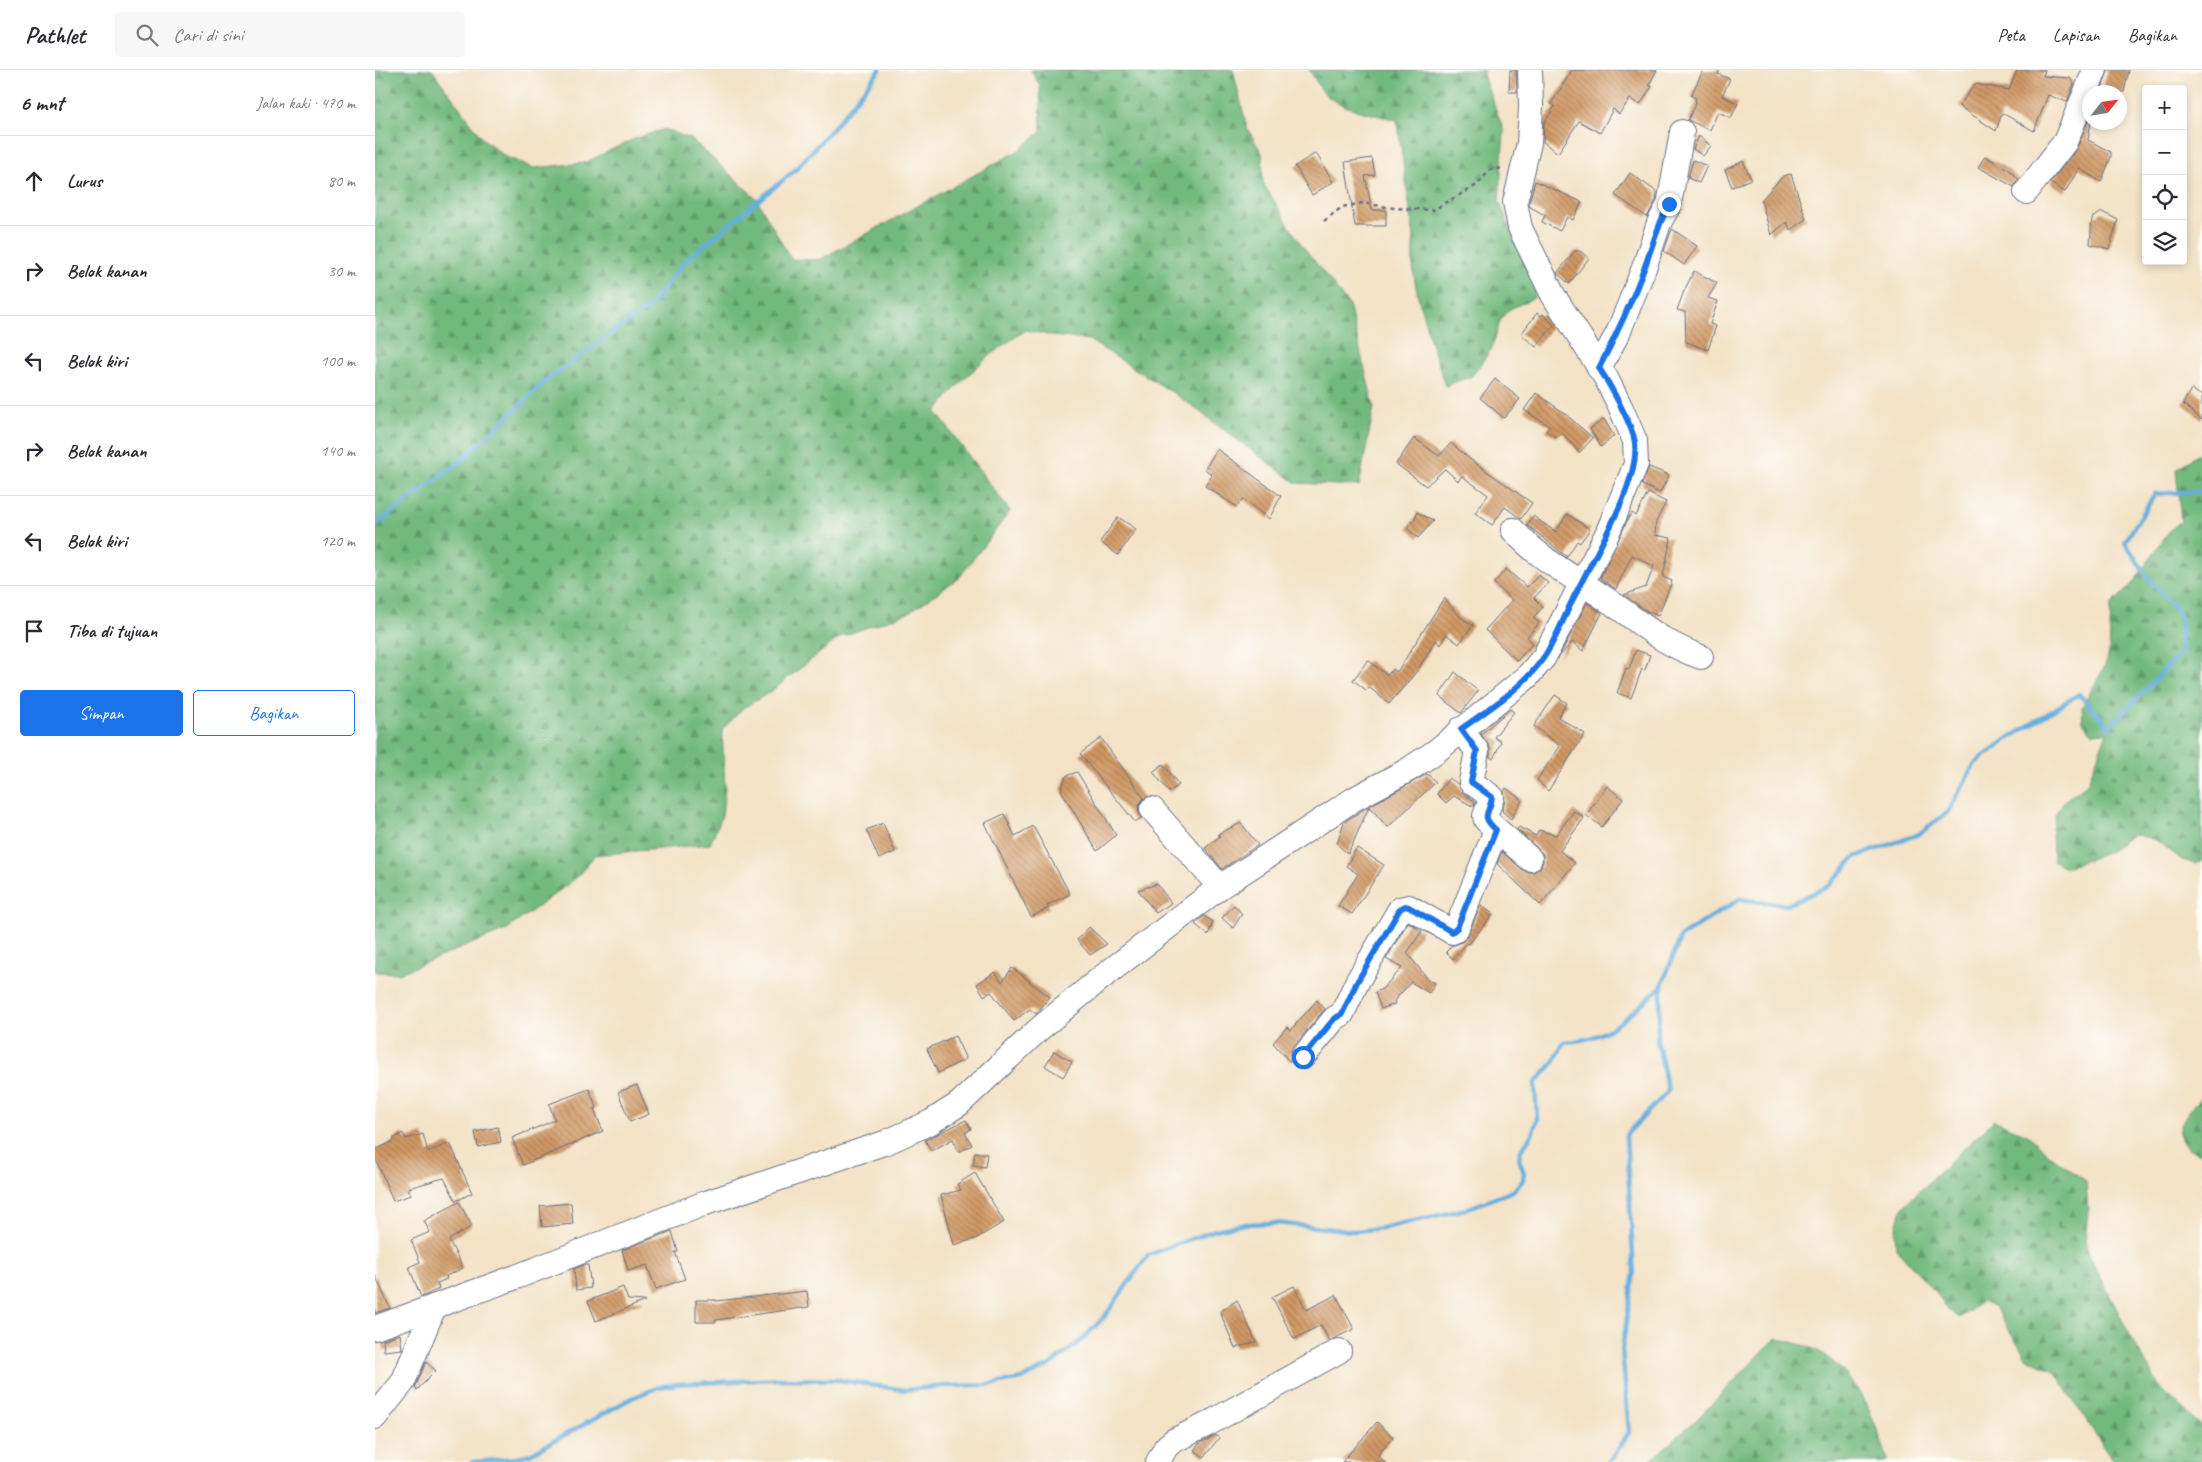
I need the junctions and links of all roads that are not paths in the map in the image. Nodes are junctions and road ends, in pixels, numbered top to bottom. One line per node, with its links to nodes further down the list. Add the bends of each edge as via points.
1 (1530, 70): 5 (street, via 1529,143 1515,202 1520,228 1553,295)
2 (2095, 70): 4 (street, via 2065,142)
3 (1682, 132): 5 (street, via 1669,204 1617,333)
4 (2026, 192)
5 (1599, 368): 7 (street, via 1635,441 1635,464 1607,534)
6 (1513, 530): 7 (street, via 1540,556)
7 (1580, 584): 8 (street, via 1661,638); 9 (street, via 1544,657 1501,700)
8 (1701, 656)
9 (1461, 729): 11 (street, via 1477,751 1471,782 1492,797 1485,816); 13 (street, via 1409,770 1354,800)
10 (1152, 809): 13 (street)
11 (1496, 830): 12 (street); 14 (street, via 1456,930 1452,932 1409,907 1400,909 1342,1014 1334,1019)
12 (1530, 859)
13 (1220, 887): 15 (street, via 1101,978 1038,1030 959,1104 931,1122 887,1142 703,1204)
14 (1303, 1057)
15 (433, 1307): 16 (street); 18 (street, via 403,1382)
16 (375, 1328)
17 (1339, 1352): 19 (street, via 1173,1441)
18 (375, 1417)
19 (1158, 1462)

